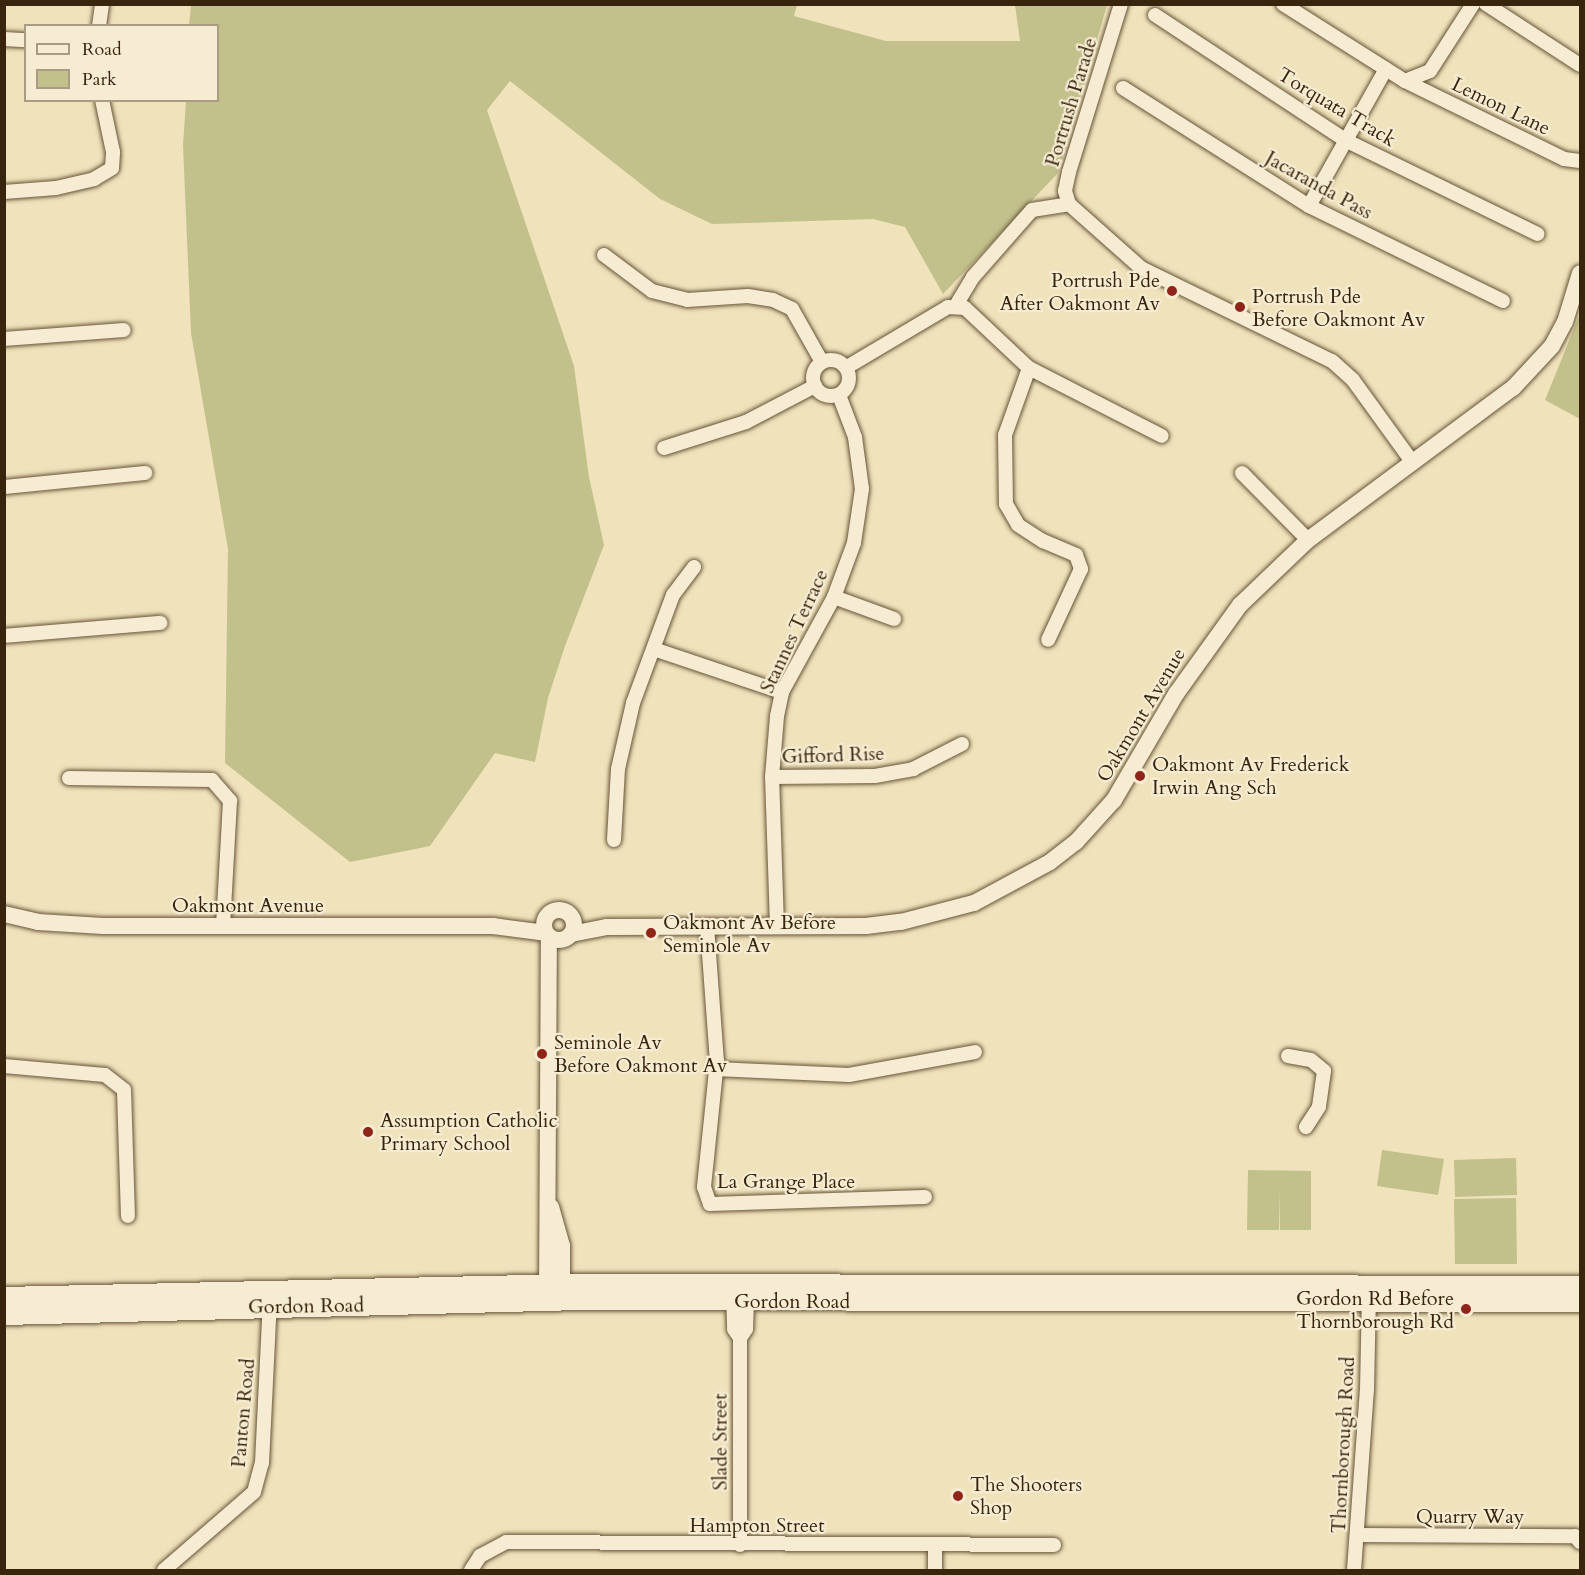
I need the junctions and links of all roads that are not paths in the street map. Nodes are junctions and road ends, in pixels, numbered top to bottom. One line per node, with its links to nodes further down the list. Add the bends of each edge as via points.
1 (102, 4): 7 (street)
2 (1121, 4): 18 (street, Portrush Parade, via 1069,172 1065,191)
3 (1283, 4): 11 (street, Lemon Lane)
4 (1473, 4): 12 (street, via 1430,72)
5 (1486, 4): 10 (street)
6 (1155, 15): 15 (street, Torquata Track)
7 (99, 24)
8 (4, 39): 9 (street)
9 (24, 40)
10 (1581, 65)
11 (1386, 69): 12 (street, Lemon Lane); 15 (street)
12 (1405, 81): 16 (street, Lemon Lane, via 1564,159)
13 (1123, 88): 19 (street, Jacaranda Pass)
14 (102, 102): 17 (street, via 113,152 112,168 94,179 56,188)
15 (1347, 141): 19 (street); 20 (street, Torquata Track)
16 (1581, 161)
17 (4, 192)
18 (1069, 204): 24 (street, via 1032,210 973,277); 34 (street, via 1141,268 1332,361 1353,380)
19 (1309, 206): 23 (street, Jacaranda Pass)
20 (1538, 234)
21 (604, 255): 27 (street, via 652,291 687,300 748,296 773,300 792,309)
22 (1581, 273): 34 (street, Oakmont Avenue, via 1565,322 1541,360 1477,417)
23 (1503, 301)
24 (956, 307): 28 (street, via 948,307); 29 (street, via 964,308)
25 (124, 330): 26 (street)
26 (4, 339)
27 (822, 362): 28 (street, via 836,360); 30 (street, via 814,371)
28 (847, 367): 31 (street, via 849,383)
29 (1029, 368): 32 (street); 44 (street, via 1005,435 1005,504 1018,525 1042,541 1076,555 1081,569)
30 (815, 386): 31 (street, via 824,395); 33 (street, via 746,422)
31 (839, 394): 40 (street, Stannes Terrace, via 855,437 862,489 854,543)
32 (1162, 436)
33 (664, 448)
34 (1413, 463): 38 (street, Oakmont Avenue)
35 (145, 473): 37 (street)
36 (1242, 473): 38 (street)
37 (4, 487)
38 (1308, 540): 54 (street, Oakmont Avenue, via 1227,621 1176,694 1114,800 1076,842 1050,862 991,895 935,915 866,926)
39 (694, 567): 45 (street, via 673,595)
40 (834, 597): 41 (street); 46 (street, Stannes Terrace)
41 (894, 619)
42 (160, 623): 43 (street)
43 (4, 636)
44 (1048, 640)
45 (654, 649): 46 (street); 50 (street, via 633,703 618,769)
46 (782, 692): 48 (street, Stannes Terrace)
47 (962, 744): 48 (street, Gifford Rise, via 913,769 875,776)
48 (772, 777): 54 (street, Stannes Terrace)
49 (69, 778): 53 (street, via 212,780 230,801)
50 (614, 840)
51 (4, 914): 53 (street, Oakmont Avenue, via 38,922 104,927)
52 (569, 914): 55 (street, Oakmont Avenue); 57 (street, via 574,926); 57 (street, via 555,910)
53 (223, 926): 57 (street, Oakmont Avenue, via 493,926)
54 (777, 926): 56 (street, Oakmont Avenue)
55 (607, 927): 56 (street, Oakmont Avenue); 57 (street, Oakmont Avenue)
56 (707, 927): 61 (street, La Grange Place)
57 (556, 932): 66 (street, via 548,1000 549,1200)
58 (975, 1052): 61 (street, via 849,1075)
59 (1288, 1056): 62 (street, via 1311,1060 1324,1071 1319,1107)
60 (4, 1066): 64 (street, via 105,1075 124,1090)
61 (715, 1069): 63 (street, La Grange Place, via 704,1187 710,1204)
62 (1306, 1127)
63 (925, 1197)
64 (128, 1216)
65 (1581, 1286): 68 (main road, Gordon Road)
66 (554, 1293): 67 (main road, Gordon Road); 70 (main road, Gordon Road)
67 (740, 1293): 68 (main road, Gordon Road); 76 (street, Slade Street, via 746,1329 740,1338)
68 (1369, 1293): 71 (main road, Gordon Road); 74 (street, Thornborough Road)
69 (4, 1297): 72 (main road, Gordon Road)
70 (270, 1298): 72 (main road, Gordon Road); 79 (street, Panton Road, via 262,1463 254,1492)
71 (1581, 1302)
72 (41, 1305): 73 (main road, Gordon Road)
73 (4, 1315)
74 (1358, 1536): 75 (street, Quarry Way, via 1575,1536); 82 (street, Thornborough Road)
75 (1581, 1542)
76 (740, 1545): 77 (street, Hampton Street); 80 (street, Hampton Street, via 506,1542 480,1556)
77 (934, 1545): 78 (street, Hampton Street); 81 (street)
78 (1054, 1545)
79 (164, 1570)
80 (471, 1570)
81 (935, 1570)
82 (1354, 1570)

